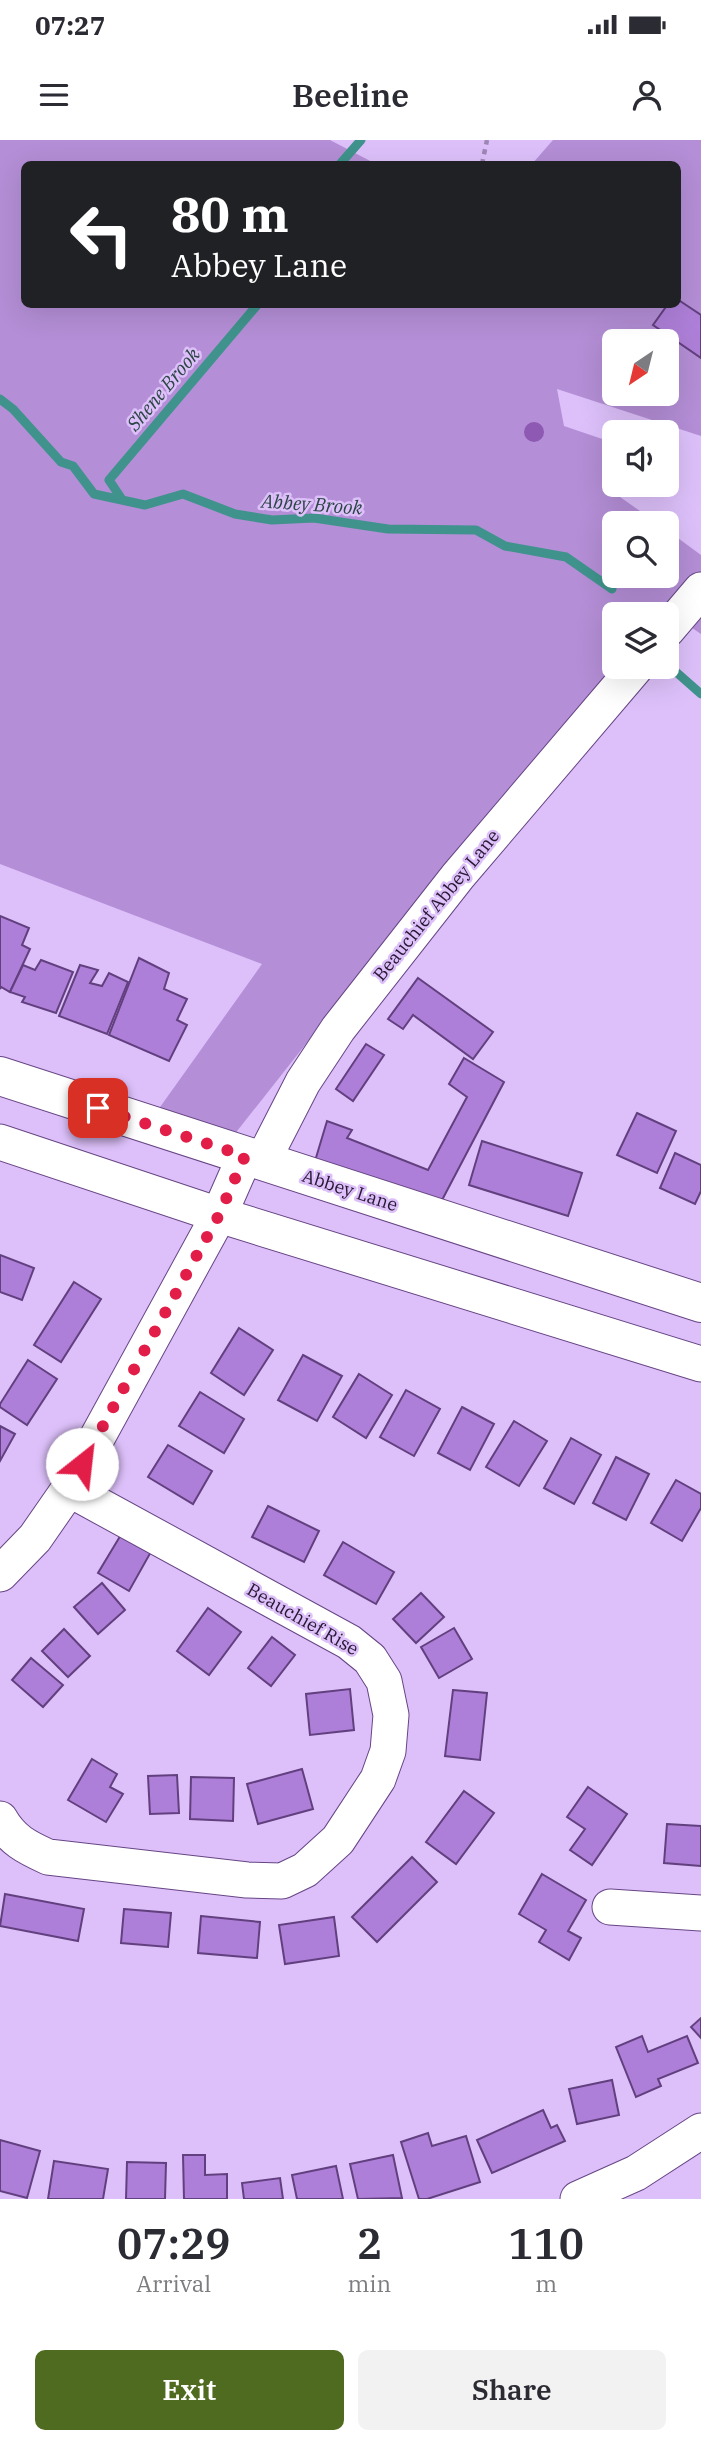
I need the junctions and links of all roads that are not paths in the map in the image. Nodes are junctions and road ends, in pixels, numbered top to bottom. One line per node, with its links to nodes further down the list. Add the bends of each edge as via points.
1 (701, 590): 2 (street)
2 (679, 616)
3 (626, 679): 6 (street, Beauchief Abbey Lane, via 458,876 338,1028)
4 (0, 1076): 6 (main road, Abbey Lane)
5 (0, 1142): 7 (street)
6 (253, 1159): 7 (street, Beauchief Abbey Lane); 8 (main road, Abbey Lane)
7 (219, 1215): 9 (street); 10 (street, Beauchief Abbey Lane)
8 (701, 1303)
9 (701, 1364)
10 (69, 1489): 11 (street, Beauchief Abbey Lane, via 35,1538); 12 (street, Beauchief Rise, via 349,1642 370,1658 384,1681 391,1715 388,1751 377,1779 338,1840 305,1870 282,1881 48,1857 9,1834)
11 (0, 1574)
12 (0, 1819)
13 (610, 1907): 14 (street)
14 (701, 1913)
15 (701, 2131): 16 (street, via 636,2173)
16 (578, 2199)

